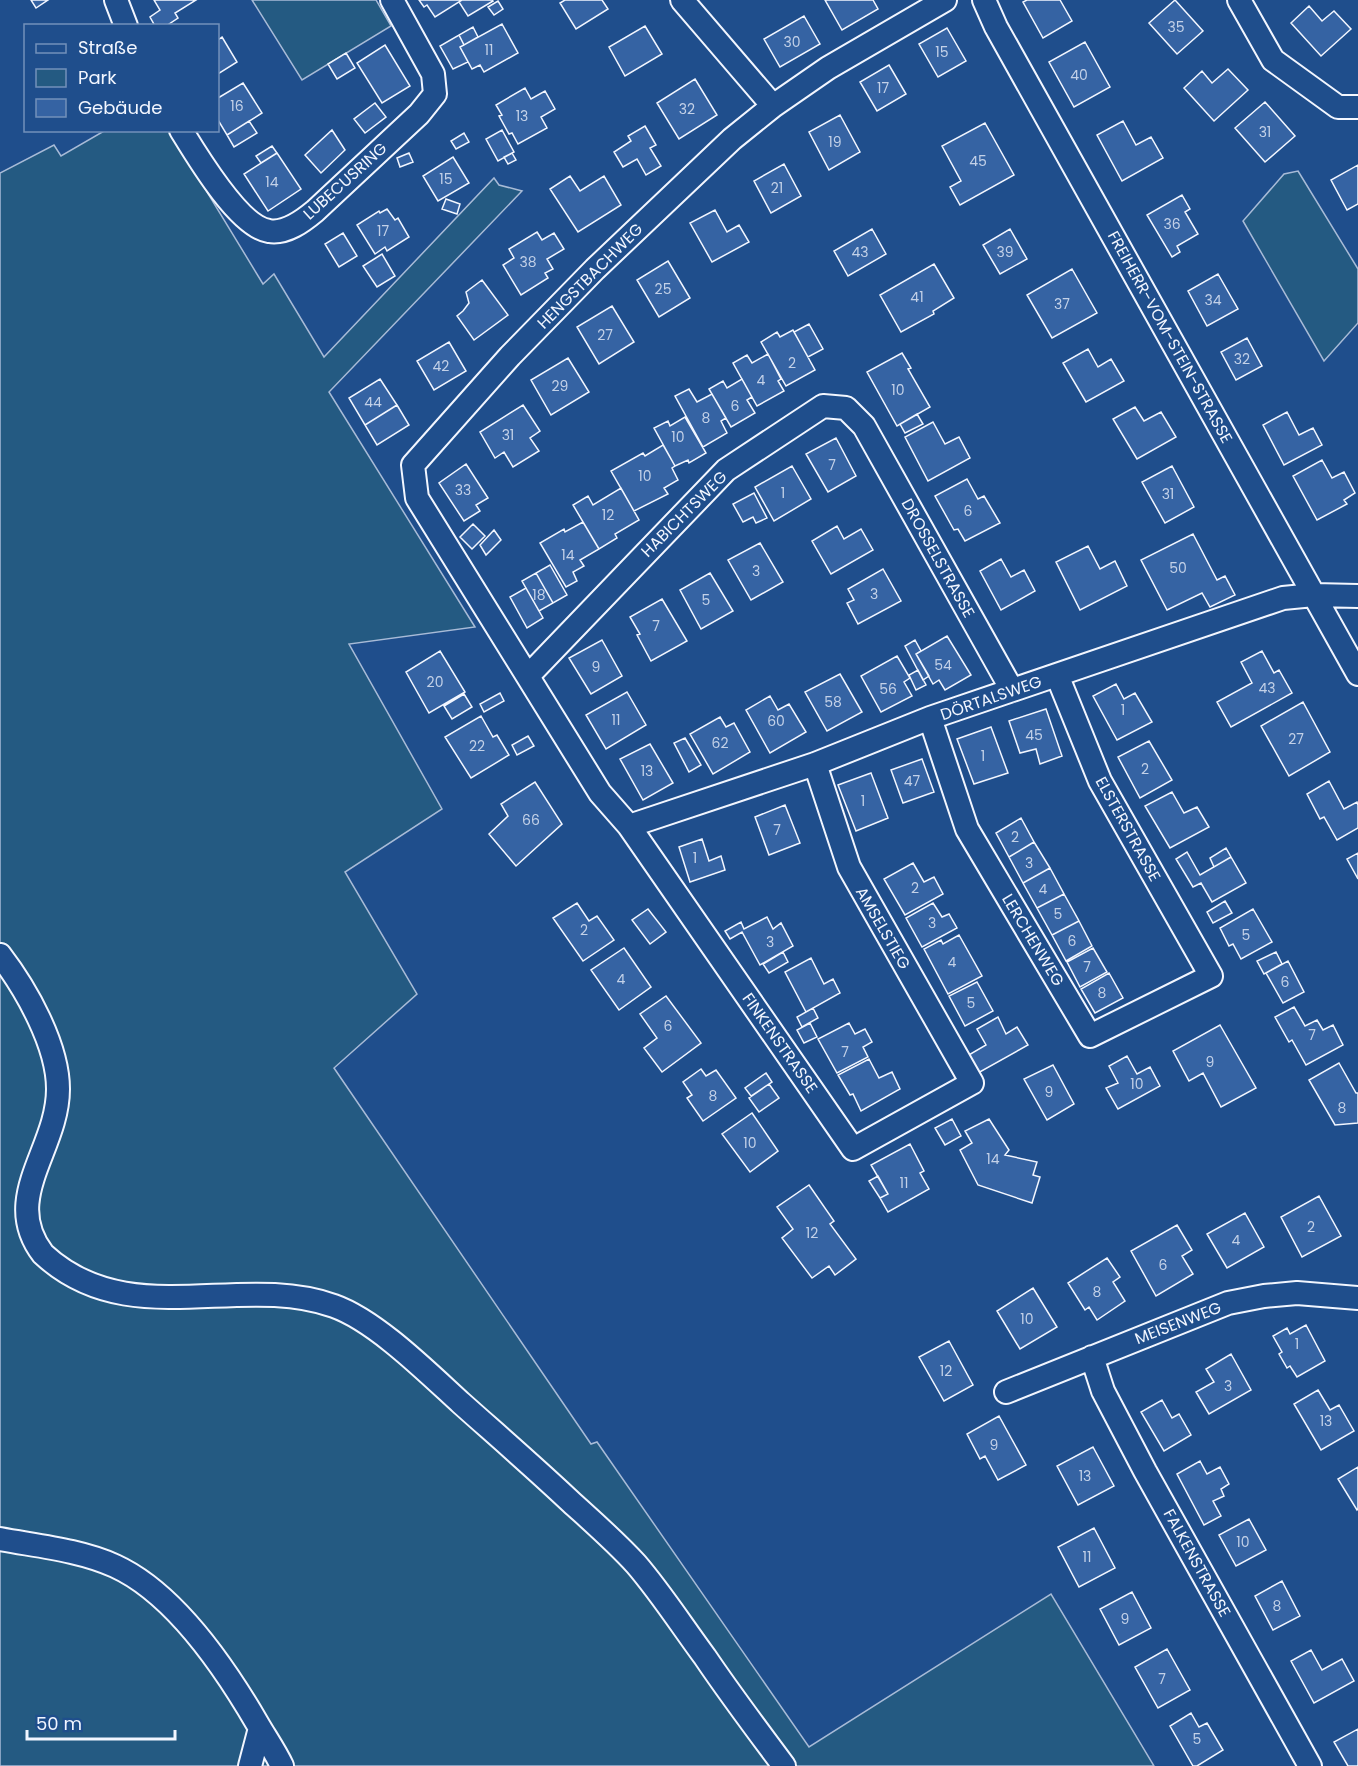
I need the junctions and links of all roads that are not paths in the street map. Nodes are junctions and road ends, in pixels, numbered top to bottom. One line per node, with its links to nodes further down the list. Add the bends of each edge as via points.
1 (116, 0): 7 (street)
2 (392, 0): 10 (street, LUBECUSRING, via 433,74 435,94 419,114 301,221 278,231 252,225 213,178)
3 (682, 0): 8 (street)
4 (945, 0): 8 (street, HENGSTBACHWEG, via 828,68)
5 (984, 0): 12 (street, FREIHERR-VOM-STEIN-STRASSE)
6 (1239, 0): 9 (street, via 1273,60 1338,107)
7 (125, 24)
8 (773, 106): 16 (street, HENGSTBACHWEG, via 732,139 595,269 510,356 414,465 417,498)
9 (1358, 107)
10 (182, 132)
11 (864, 426): 16 (street, HABICHTSWEG, via 846,408 823,406 726,470); 17 (street, DROSSELSTRASSE)
12 (1314, 595): 13 (street, DÖRTALSWEG); 14 (street, FREIHERR-VOM-STEIN-STRASSE); 15 (street, DÖRTALSWEG, via 1283,598)
13 (1358, 596)
14 (1358, 674)
15 (1057, 675): 17 (street, DÖRTALSWEG); 22 (street, ELSTERSTRASSE, via 1100,781)
16 (528, 676): 20 (street, via 600,793)
17 (1012, 690): 18 (street, DÖRTALSWEG)
18 (930, 718): 19 (street, DÖRTALSWEG); 22 (street, LERCHENWEG, via 967,830 1090,1036)
19 (815, 764): 20 (street, DÖRTALSWEG); 23 (street, AMSELSTIEG, via 849,867)
20 (629, 826): 23 (street, FINKENSTRASSE, via 853,1149)
21 (0, 955): 31 (street, via 36,1012 57,1077 54,1119 19,1199 23,1226 42,1253 74,1275 118,1292 169,1298 307,1298 335,1306 364,1322 446,1389 635,1564)
22 (1211, 976)
23 (972, 1083)
24 (1358, 1299): 25 (street, MEISENWEG, via 1298,1293 1237,1301)
25 (1092, 1357): 26 (street, MEISENWEG); 32 (street, FALKENSTRASSE, via 1102,1391 1144,1471)
26 (1006, 1392)
27 (0, 1539): 28 (street, via 103,1561 134,1576 202,1642)
28 (260, 1728): 29 (street); 30 (street)
29 (250, 1766)
30 (282, 1766)
31 (784, 1766)
32 (1310, 1766)

